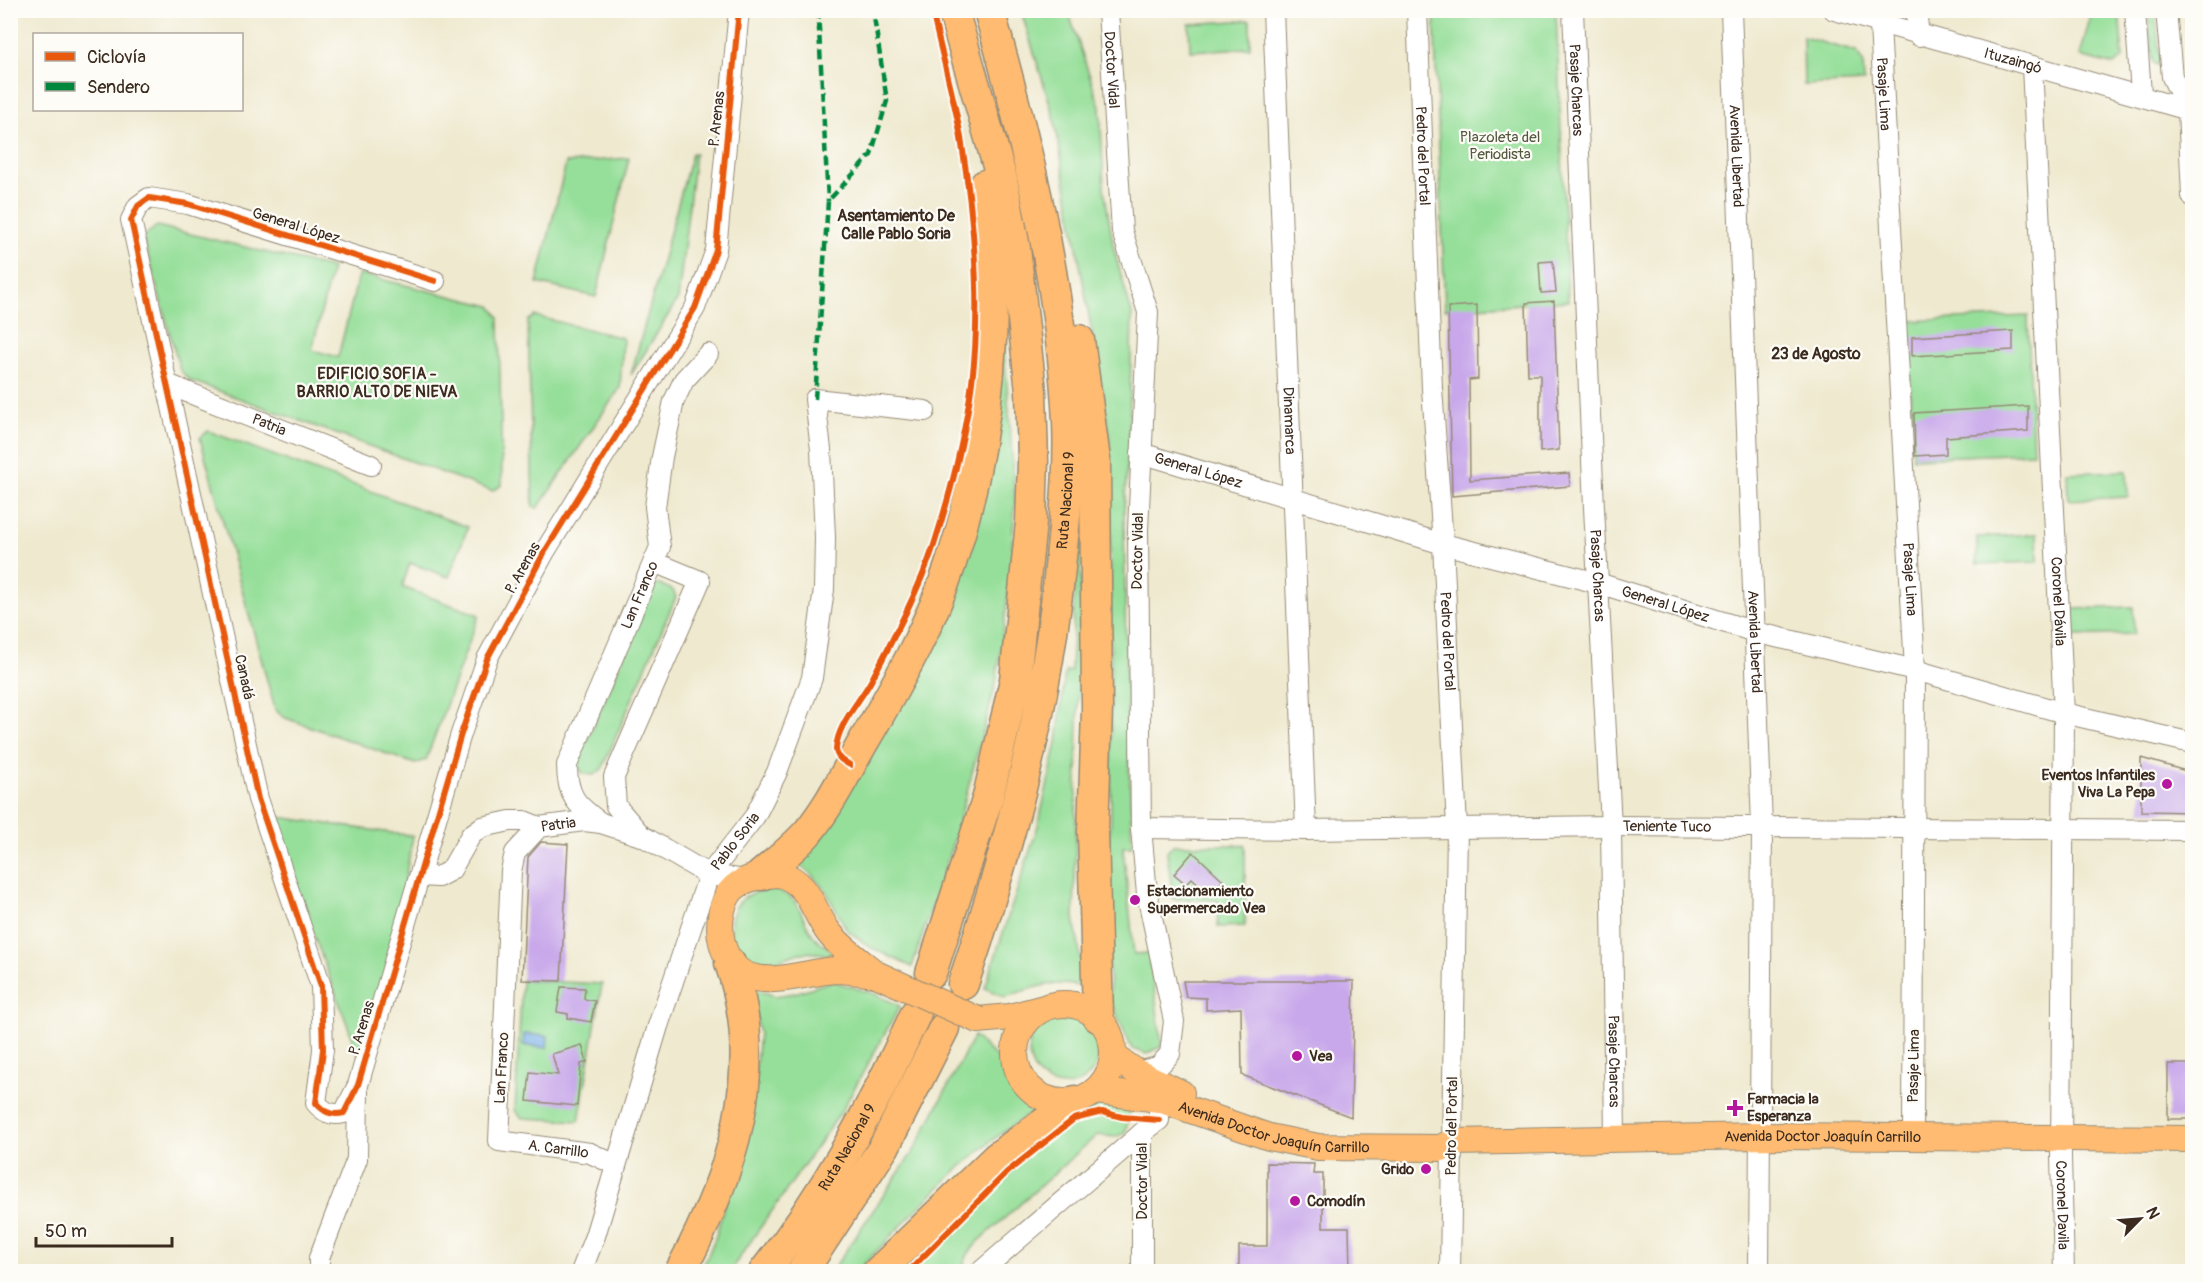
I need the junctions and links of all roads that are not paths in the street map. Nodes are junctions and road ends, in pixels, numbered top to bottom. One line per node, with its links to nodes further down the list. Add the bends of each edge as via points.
1 (739, 10): 47 (street, P. Arenas, via 716,250 708,278 695,308 544,553 487,659 461,734)
2 (988, 10): 17 (highway, Ruta Nacional 9)
3 (1108, 10): 25 (street, Doctor Vidal, via 1122,231 1149,312)
4 (1273, 10): 27 (street, Dinamarca)
5 (1417, 10): 28 (street, Pedro del Portal, via 1432,388)
6 (1573, 10): 30 (street, Pasaje Charcas)
7 (1731, 10): 31 (street, Avenida Libertad)
8 (1833, 10): 13 (street, Ituzaingó)
9 (1916, 10): 14 (street)
10 (2135, 10): 16 (street)
11 (2166, 10): 18 (street, via 2172,77)
12 (955, 15): 48 (highway, via 991,243 989,364 975,471 950,564 908,662 822,813 792,849); 50 (highway, via 1002,180 1015,248 1031,391 1033,462 1031,522 1013,691 988,796)
13 (1880, 25): 14 (street, Ituzaingó); 32 (street, Pasaje Lima)
14 (1919, 36): 15 (street, Ituzaingó)
15 (2032, 66): 16 (street, Ituzaingó); 33 (street, Coronel Dávila)
16 (2141, 94): 18 (street, Ituzaingó)
17 (1013, 98): 52 (highway, Ruta Nacional 9, via 1044,230 1055,303 1068,423 1068,478 1054,630 1034,741 1017,813); 55 (highway, via 1043,172 1068,268 1095,460 1097,709 1093,832)
18 (2190, 110): 19 (street)
19 (2193, 196)
20 (149, 198): 21 (street, General López, via 188,204); 23 (street, Canadá, via 138,206 131,219)
21 (435, 281)
22 (708, 354): 29 (street, Lan Franco, via 684,380 674,402 655,507 660,547)
23 (167, 384): 26 (street, Patria); 61 (street, Canadá, via 258,798 321,986 323,1050 316,1102 327,1113 344,1113)
24 (925, 411): 46 (street, Pablo Soria, via 815,399 825,537 824,589 812,678 777,772 755,816)
25 (1141, 453): 27 (street, General López); 39 (street, Doctor Vidal)
26 (371, 465)
27 (1292, 500): 28 (street, General López); 43 (street, Dinamarca)
28 (1443, 544): 30 (street, General López); 40 (street, Pedro del Portal)
29 (654, 562): 35 (street, Lan Franco, via 567,765 567,785 577,803); 45 (street, via 700,581 614,777 615,806)
30 (1598, 583): 31 (street, General López); 36 (street, Pasaje Charcas)
31 (1755, 632): 32 (street, General López); 37 (street, Avenida Libertad)
32 (1915, 670): 33 (street, General López); 41 (street, Pasaje Lima)
33 (2064, 712): 34 (street, General López); 42 (street, Coronel Dávila)
34 (2193, 743)
35 (601, 823): 38 (street, Patria, via 584,821); 45 (street, Patria)
36 (1611, 826): 37 (street, Teniente Tuco); 40 (street, Teniente Tuco); 68 (street, Pasaje Charcas)
37 (1762, 826): 41 (street, Teniente Tuco); 66 (street, Avenida Libertad)
38 (539, 827): 47 (street, Patria, via 524,821 482,827 471,835 452,870 438,877); 70 (street, Lan Franco, via 515,853 511,872)
39 (1141, 828): 43 (street, Teniente Tuco); 60 (street, Doctor Vidal, via 1147,894 1174,1021 1170,1054 1158,1067)
40 (1457, 828): 43 (street, Teniente Tuco); 71 (street, Pedro del Portal)
41 (1916, 828): 42 (street, Teniente Tuco); 65 (street, Pasaje Lima)
42 (2062, 828): 44 (street, Teniente Tuco); 67 (street, Coronel Dávila)
43 (1306, 830)
44 (2193, 830)
45 (644, 837): 46 (street, Patria)
46 (709, 875): 48 (street); 49 (street, via 710,896); 72 (street, Pablo Soria)
47 (421, 876): 61 (street, P. Arenas)
48 (753, 877): 49 (main road, via 731,891 725,903); 51 (main road, via 780,874 793,878 814,903 827,930)
49 (725, 949): 51 (main road, via 745,974 768,979 838,970); 75 (highway, via 736,979 745,1031 746,1077 741,1121 698,1239)
50 (931, 973)
51 (876, 974): 56 (main road, bridge)
52 (963, 984)
53 (1042, 1009): 55 (main road, via 1071,1004); 56 (main road); 59 (main road, via 1021,1030)
54 (916, 1014): 76 (highway, Ruta Nacional 9, via 864,1119)
55 (1098, 1017): 58 (main road, via 1112,1041)
56 (978, 1020): 59 (main road)
57 (944, 1028): 77 (highway, Ruta Nacional 9, via 884,1147)
58 (1113, 1056): 60 (main road, Avenida Doctor Joaquín Carrillo); 62 (main road, via 1108,1075)
59 (1016, 1059): 62 (main road, via 1026,1084 1036,1093 1062,1102)
60 (1136, 1072): 71 (main road, Avenida Doctor Joaquín Carrillo, via 1168,1089 1311,1134 1440,1136)
61 (358, 1085): 73 (street, via 357,1159 319,1258)
62 (1086, 1096): 63 (main road, Avenida Doctor Joaquín Carrillo); 78 (highway, via 996,1158)
63 (1159, 1099): 64 (street, Doctor Vidal, via 1159,1120); 71 (main road, Avenida Doctor Joaquín Carrillo, via 1269,1137 1318,1148 1441,1148)
64 (1142, 1133): 79 (street); 80 (street, Doctor Vidal)
65 (1913, 1135): 66 (main road, Avenida Doctor Joaquín Carrillo); 67 (main road, Avenida Doctor Joaquín Carrillo)
66 (1760, 1136): 68 (main road, Avenida Doctor Joaquín Carrillo); 82 (street, Avenida Libertad)
67 (2061, 1137): 69 (main road, Avenida Doctor Joaquín Carrillo); 83 (street, Coronel Davila)
68 (1615, 1138): 71 (main road, Avenida Doctor Joaquín Carrillo)
69 (2193, 1139)
70 (499, 1141): 72 (street, A. Carrillo, via 590,1154)
71 (1452, 1142): 81 (street, Pedro del Portal)
72 (616, 1165): 74 (street, Pablo Soria)
73 (319, 1272)
74 (581, 1272)
75 (680, 1272)
76 (764, 1272)
77 (802, 1272)
78 (878, 1272)
79 (980, 1272)
80 (1142, 1272)
81 (1450, 1272)
82 (1759, 1272)
83 (2064, 1272)

